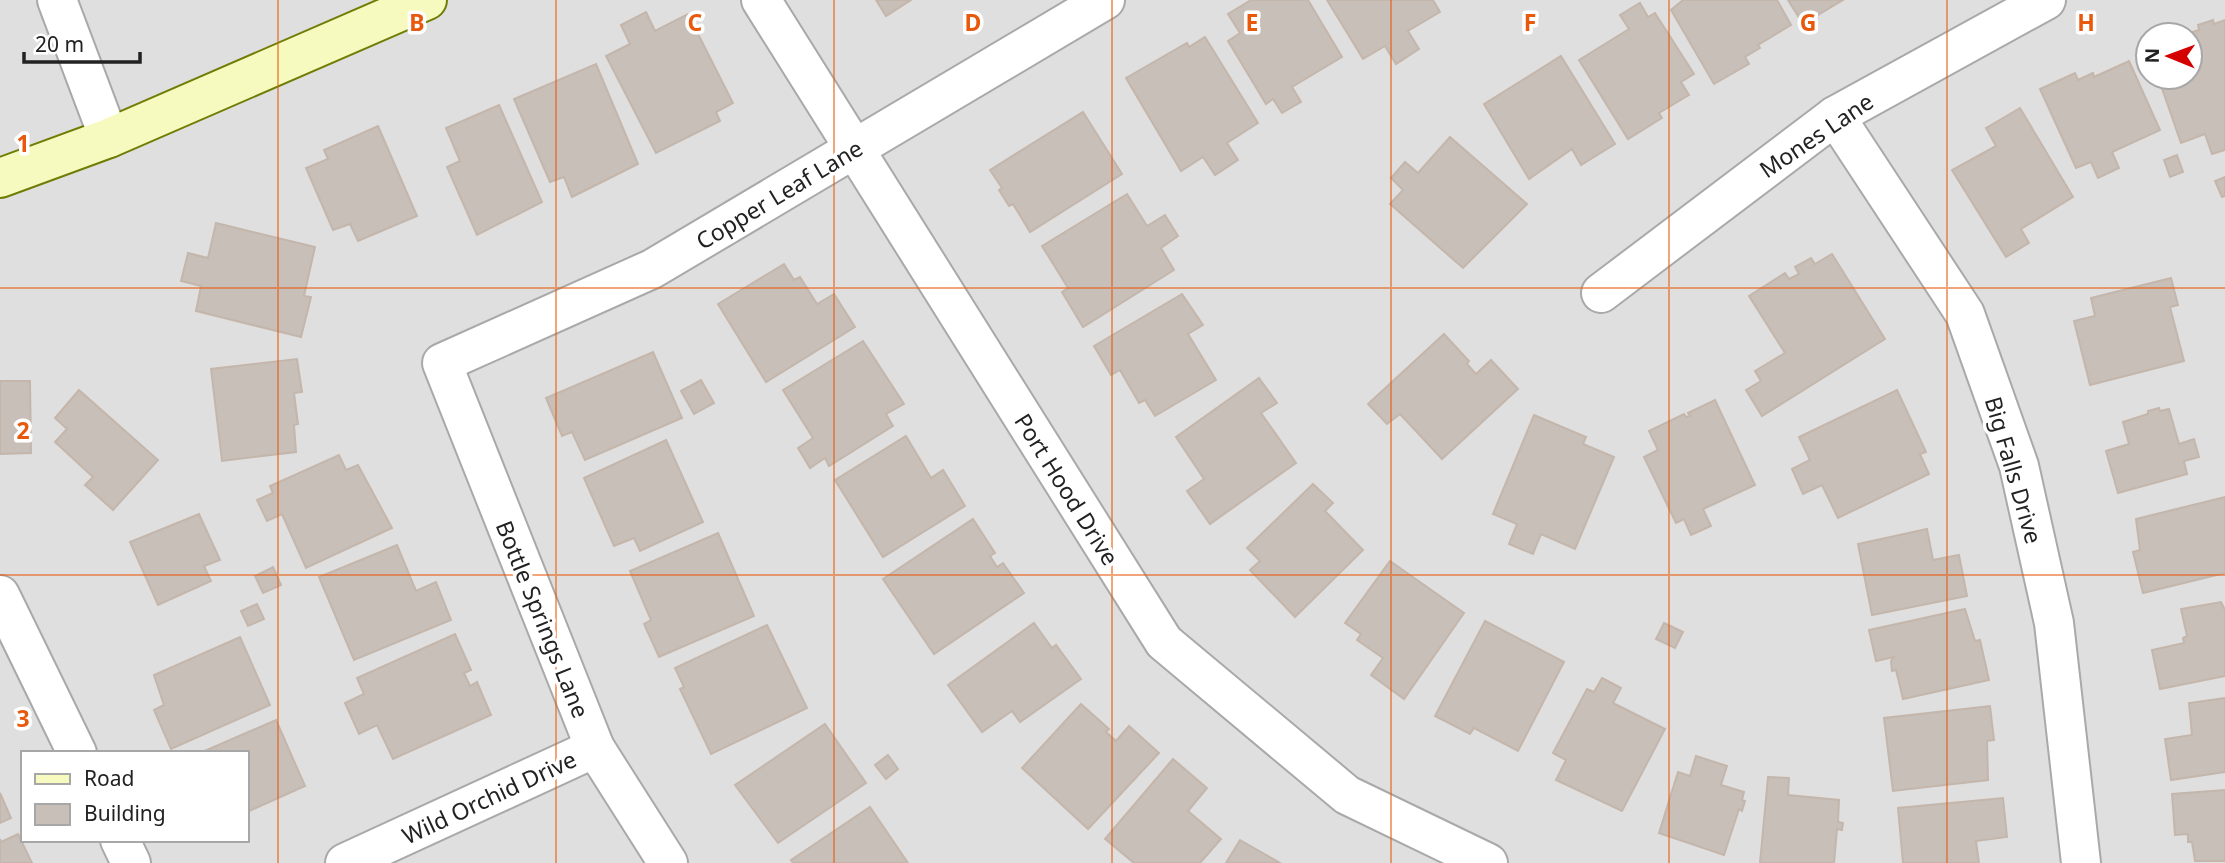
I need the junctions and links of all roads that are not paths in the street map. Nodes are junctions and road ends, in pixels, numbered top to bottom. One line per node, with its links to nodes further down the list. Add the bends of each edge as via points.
1 (57, 0): 7 (street)
2 (427, 0): 7 (street)
3 (761, 0): 8 (street, Port Hood Drive)
4 (1105, 0): 8 (street, Copper Leaf Lane)
5 (2046, 0): 6 (street, Mones Lane)
6 (1835, 116): 10 (street, Mones Lane); 20 (street, Big Falls Drive, via 1965,314 2018,466 2054,623)
7 (109, 138): 9 (street)
8 (853, 150): 11 (street, Copper Leaf Lane, via 652,269); 19 (street, Port Hood Drive, via 1164,642 1347,795)
9 (0, 178)
10 (1601, 293)
11 (442, 363): 13 (street, Bottle Springs Lane)
12 (0, 595): 14 (street)
13 (595, 748): 17 (street, Wild Orchid Drive); 18 (street, Bottle Springs Lane)
14 (76, 751)
15 (121, 842): 16 (street)
16 (131, 863)
17 (345, 863)
18 (668, 863)
19 (1488, 863)
20 (2081, 863)

